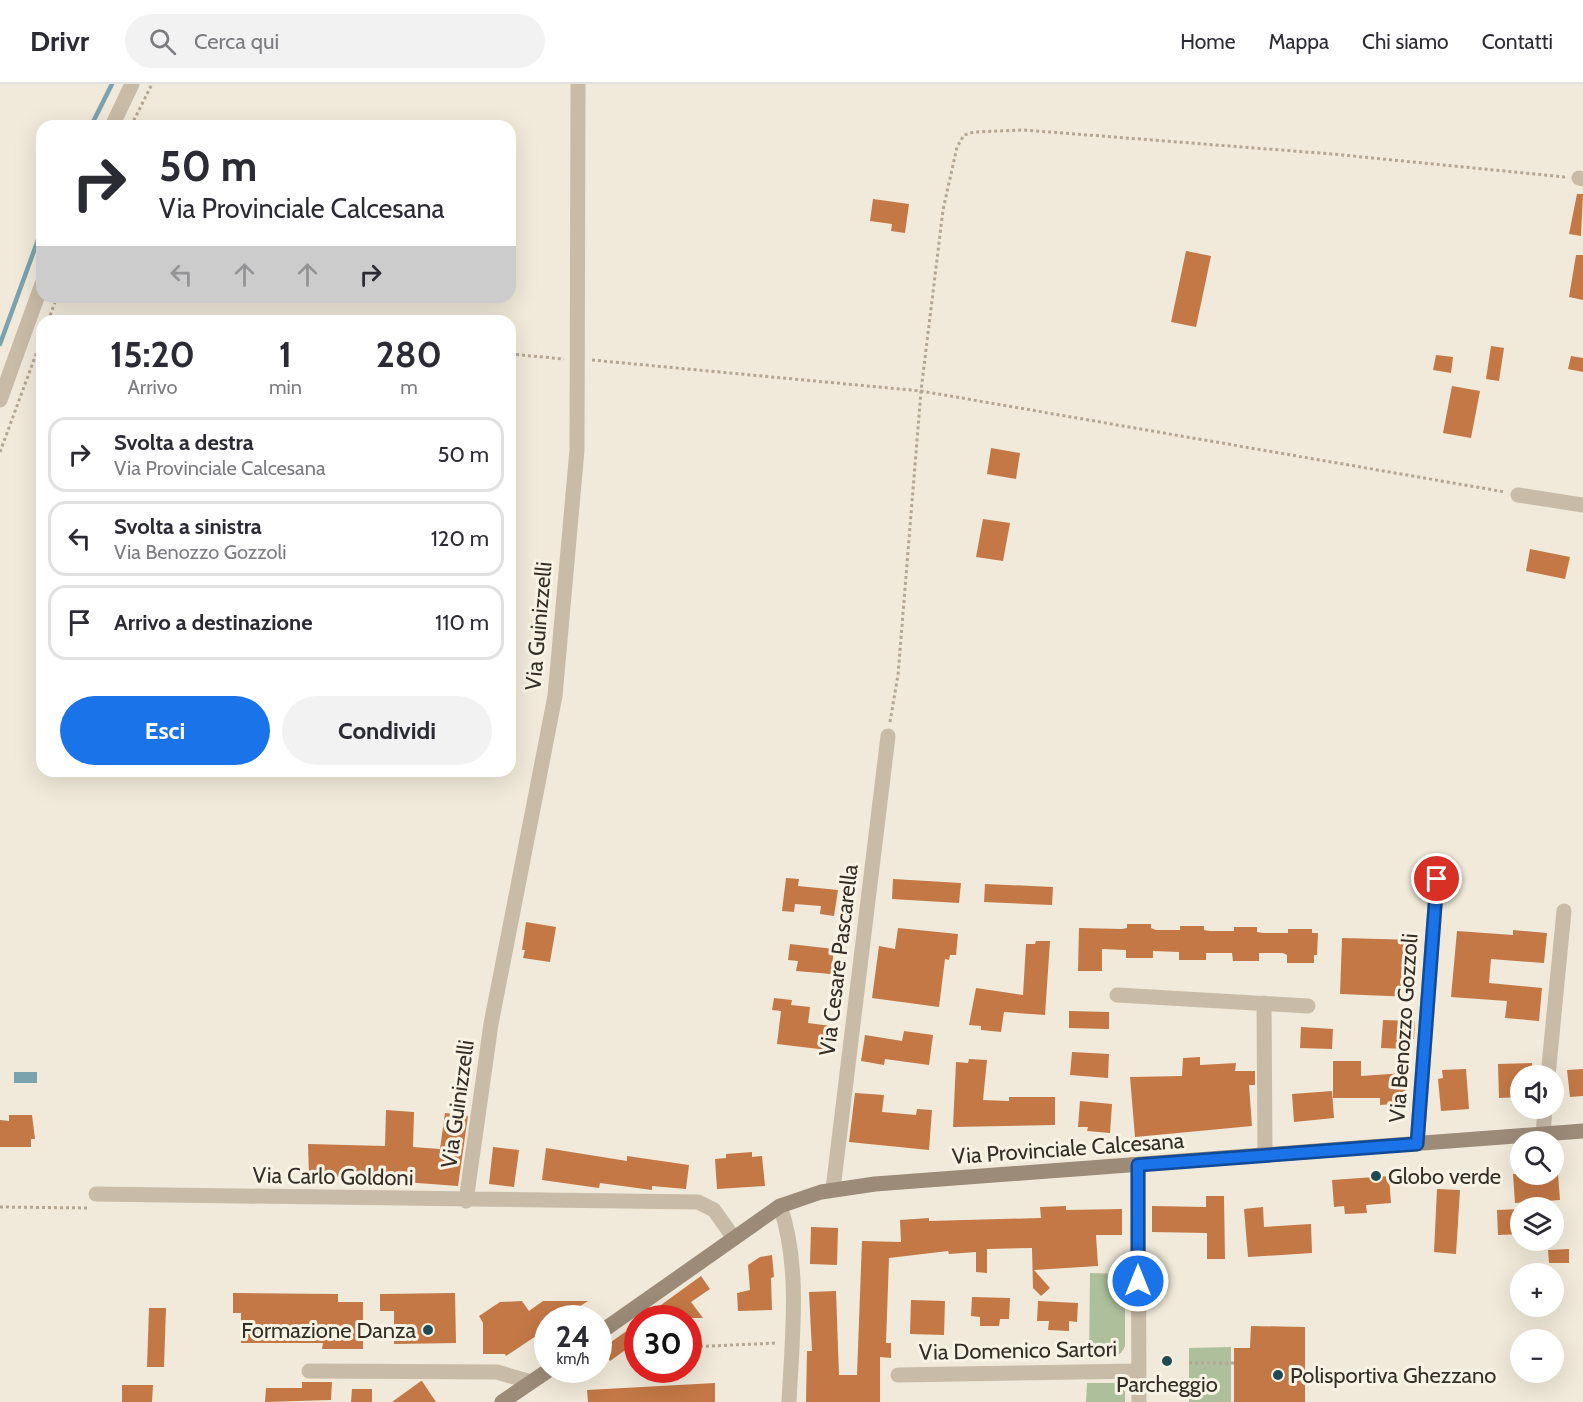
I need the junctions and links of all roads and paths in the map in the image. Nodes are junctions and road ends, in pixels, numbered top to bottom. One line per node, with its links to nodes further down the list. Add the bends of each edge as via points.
1 (132, 84): 4 (street)
2 (152, 84): 5 (path)
3 (578, 84): 10 (street, Via Guinizzelli)
4 (115, 120)
5 (134, 120)
6 (1581, 179): 11 (path, via 1332,154 1024,130 964,135 957,147 943,210)
7 (36, 301): 12 (street)
8 (36, 354): 13 (path)
9 (516, 355): 10 (path)
10 (577, 360): 11 (path); 31 (street, Via Guinizzelli, via 576,450 555,696 490,1024)
11 (921, 391): 14 (path); 16 (path, via 906,592)
12 (0, 400)
13 (0, 452)
14 (1518, 495): 15 (street)
15 (1583, 505)
16 (888, 736): 29 (street, Via Cesare Pascarella)
17 (1437, 879): 26 (street, Via Benozzo Gozzoli)
18 (1564, 911): 22 (street)
19 (1116, 994): 20 (street)
20 (1264, 1003): 21 (street); 27 (street)
21 (1308, 1006)
22 (1549, 1065)
23 (1583, 1131): 24 (main road, Via Provinciale Calcesana)
24 (1564, 1133)
25 (1510, 1137): 26 (main road, Via Provinciale Calcesana)
26 (1417, 1144): 27 (main road, Via Provinciale Calcesana)
27 (1265, 1154): 28 (main road, Via Provinciale Calcesana)
28 (1138, 1165): 29 (main road, Via Provinciale Calcesana); 40 (street, Via Domenico Sartori)
29 (833, 1189): 32 (main road, Via Provinciale Calcesana)
30 (96, 1194): 31 (street, Via Carlo Goldoni)
31 (466, 1201): 33 (street, Via Carlo Goldoni, via 698,1202 714,1210)
32 (780, 1206): 33 (main road, Via Provinciale Calcesana); 35 (street, via 789,1244)
33 (733, 1237): 34 (main road, Via Provinciale Calcesana)
34 (612, 1324)
35 (791, 1342): 36 (path); 45 (street)
36 (702, 1346)
37 (1189, 1363): 38 (path)
38 (1234, 1363)
39 (309, 1371): 43 (street, via 497,1372)
40 (1139, 1371): 41 (street, Via Domenico Sartori); 46 (street, Via Domenico Sartori)
41 (898, 1375)
42 (534, 1380): 43 (main road)
43 (531, 1382): 44 (main road)
44 (502, 1402)
45 (789, 1402)
46 (1139, 1402)

